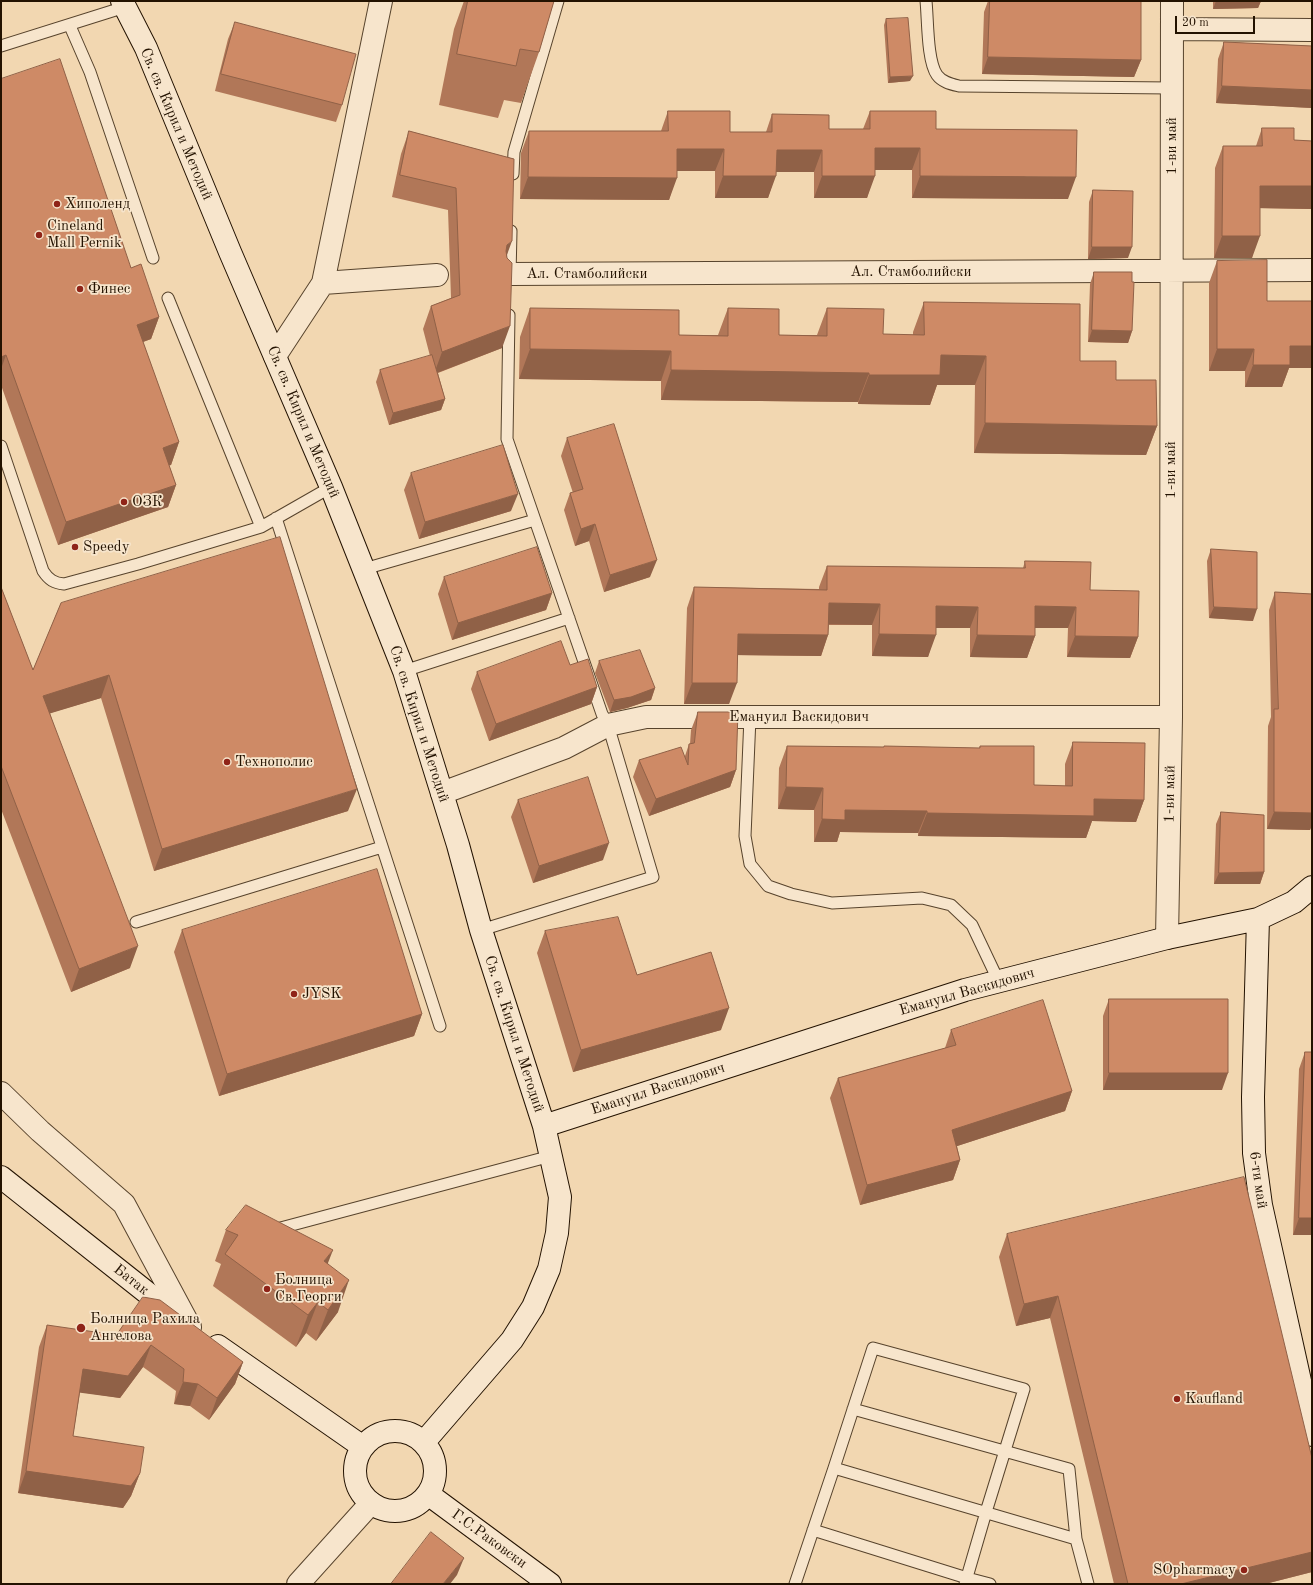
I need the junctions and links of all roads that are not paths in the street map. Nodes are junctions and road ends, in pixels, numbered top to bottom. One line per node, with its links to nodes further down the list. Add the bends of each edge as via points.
1 (381, 1): 18 (street)
2 (558, 1): 11 (lane, via 514,152)
3 (926, 1): 10 (lane, via 931,64 946,83 959,86)
4 (1172, 1): 7 (street, 1-ви май)
5 (124, 4): 6 (lane); 21 (street, Св. св. Кирил и Методий, via 146,48)
6 (70, 26): 9 (lane); 13 (lane, via 90,72)
7 (1172, 29): 8 (street); 10 (street, 1-ви май)
8 (1312, 30)
9 (1, 46)
10 (1172, 88): 15 (street, 1-ви май)
11 (513, 182)
12 (512, 221): 17 (lane)
13 (153, 258)
14 (1312, 270): 15 (street, Ал. Стамболийски)
15 (1172, 271): 17 (street, Ал. Стамболийски); 31 (street, 1-ви май)
16 (437, 275): 18 (street)
17 (510, 282)
18 (323, 283): 21 (street)
19 (168, 298): 26 (lane)
20 (509, 306): 25 (lane, via 507,438)
21 (275, 356): 23 (street, Св. св. Кирил и Методий)
22 (1, 446): 26 (lane, via 44,571 55,583 64,584 94,576)
23 (331, 487): 24 (lane); 27 (street, Св. св. Кирил и Методий)
24 (276, 518): 26 (lane); 34 (lane)
25 (535, 520): 27 (lane); 28 (lane)
26 (261, 528)
27 (364, 569): 29 (street, Св. св. Кирил и Методий)
28 (569, 618): 29 (lane); 32 (lane)
29 (404, 671): 33 (street, Св. св. Кирил и Методий)
30 (750, 717): 31 (street, Емануил Васкидович); 32 (street, Емануил Васкидович, via 646,717); 40 (lane, via 745,836 750,864 768,886 832,903 922,898 951,905 972,925)
31 (1171, 717): 39 (street, 1-ви май)
32 (608, 725): 33 (street, Емануил Васкидович, via 564,748); 38 (lane, via 653,877)
33 (442, 793): 38 (street, Св. св. Кирил и Методий)
34 (382, 847): 37 (lane); 41 (lane)
35 (1312, 887): 36 (street, Емануил Васкидович, via 1294,902)
36 (1258, 919): 39 (street, Емануил Васкидович); 49 (street, 6-ти май, via 1254,1153 1261,1205)
37 (136, 922)
38 (481, 930): 43 (street, Св. св. Кирил и Методий)
39 (1167, 938): 40 (street, Емануил Васкидович)
40 (999, 982): 43 (street, Емануил Васкидович)
41 (440, 1026)
42 (1, 1093): 47 (street, via 40,1131 124,1204)
43 (544, 1126): 44 (street, Св. св. Кирил и Методий)
44 (551, 1156): 46 (lane); 50 (street, Св. св. Кирил и Методий, via 560,1197 557,1233 549,1269 533,1307 512,1340)
45 (1, 1177): 47 (street, Батак)
46 (263, 1232)
47 (190, 1327): 51 (street, Батак)
48 (853, 1409): 52 (lane); 52 (lane, via 873,1348 1024,1388); 53 (lane)
49 (1312, 1435)
50 (424, 1442): 51 (street, via 405,1431 391,1430 378,1434); 54 (street, via 434,1458 436,1471)
51 (363, 1447): 55 (street, via 355,1465 355,1478 360,1491)
52 (1005, 1452): 56 (lane); 58 (lane, via 1069,1469)
53 (834, 1468): 56 (lane); 57 (lane)
54 (428, 1494): 55 (street, via 417,1505 405,1511 379,1509); 61 (street, Г.С.Раковски)
55 (371, 1503): 60 (street)
56 (986, 1512): 58 (lane); 59 (lane)
57 (813, 1530): 59 (lane); 62 (lane)
58 (1076, 1538): 64 (lane)
59 (966, 1581): 63 (lane)
60 (298, 1584)
61 (550, 1584)
62 (795, 1584)
63 (990, 1584)
64 (1088, 1584)

